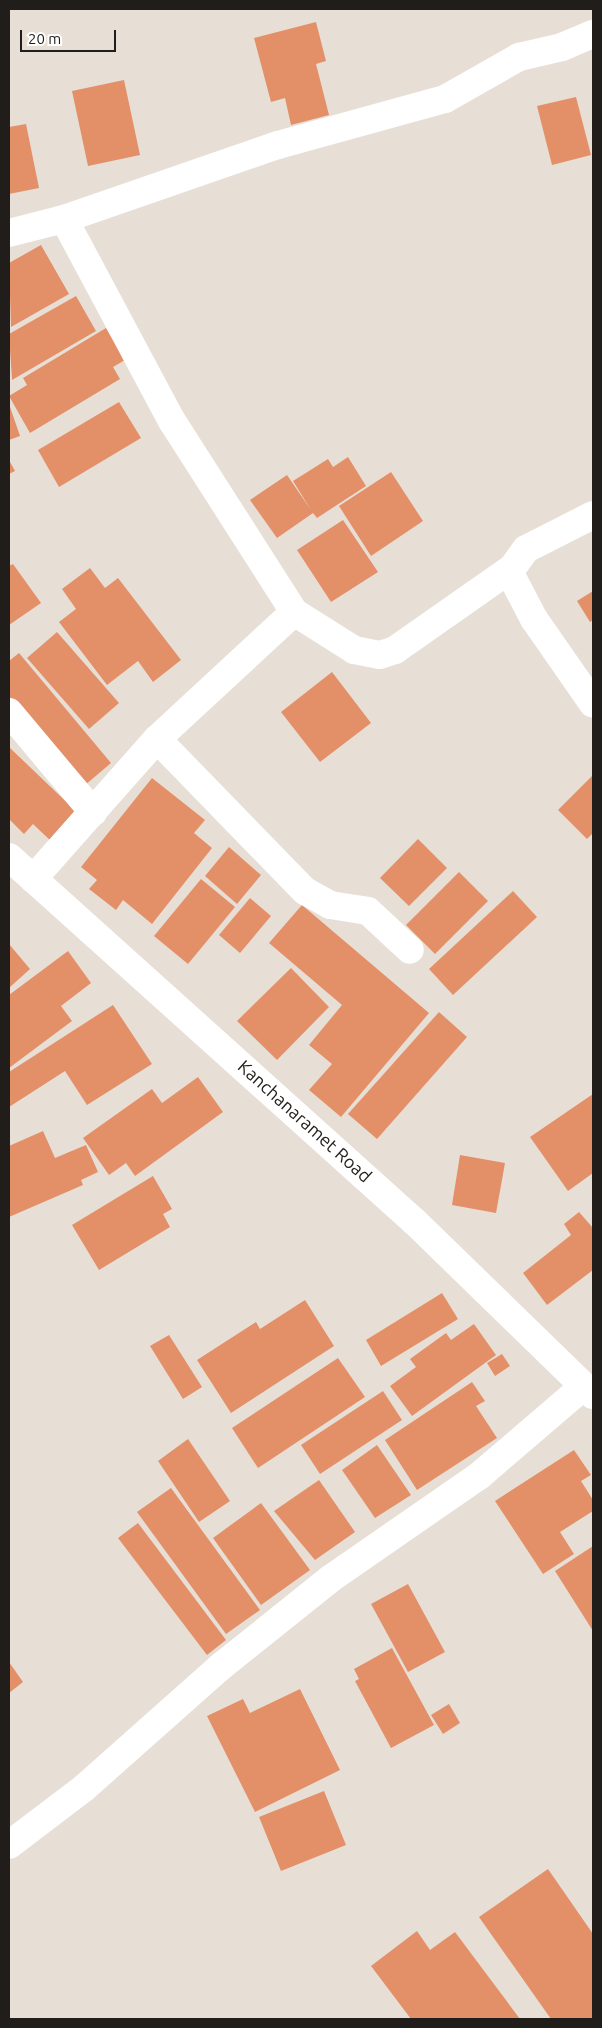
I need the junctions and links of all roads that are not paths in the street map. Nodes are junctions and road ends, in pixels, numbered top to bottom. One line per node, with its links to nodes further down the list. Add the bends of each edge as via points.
1 (593, 34): 2 (street, via 520,57 446,99 278,145)
2 (64, 219): 3 (street); 6 (street, via 172,421)
3 (9, 233)
4 (593, 516): 5 (street, via 526,550)
5 (512, 568): 6 (street, via 395,650 380,655 354,650); 7 (street, via 514,586)
6 (294, 612): 9 (street)
7 (593, 704)
8 (9, 712): 10 (street)
9 (157, 738): 10 (street); 13 (street, via 305,891 330,906 368,911)
10 (93, 812): 12 (street)
11 (9, 857): 12 (street, Kanchanaramet Road)
12 (33, 879): 14 (street, Kanchanaramet Road, via 415,1222)
13 (410, 950)
14 (589, 1390): 15 (street, via 487,1470 330,1579 196,1687 84,1788)
15 (9, 1845)

